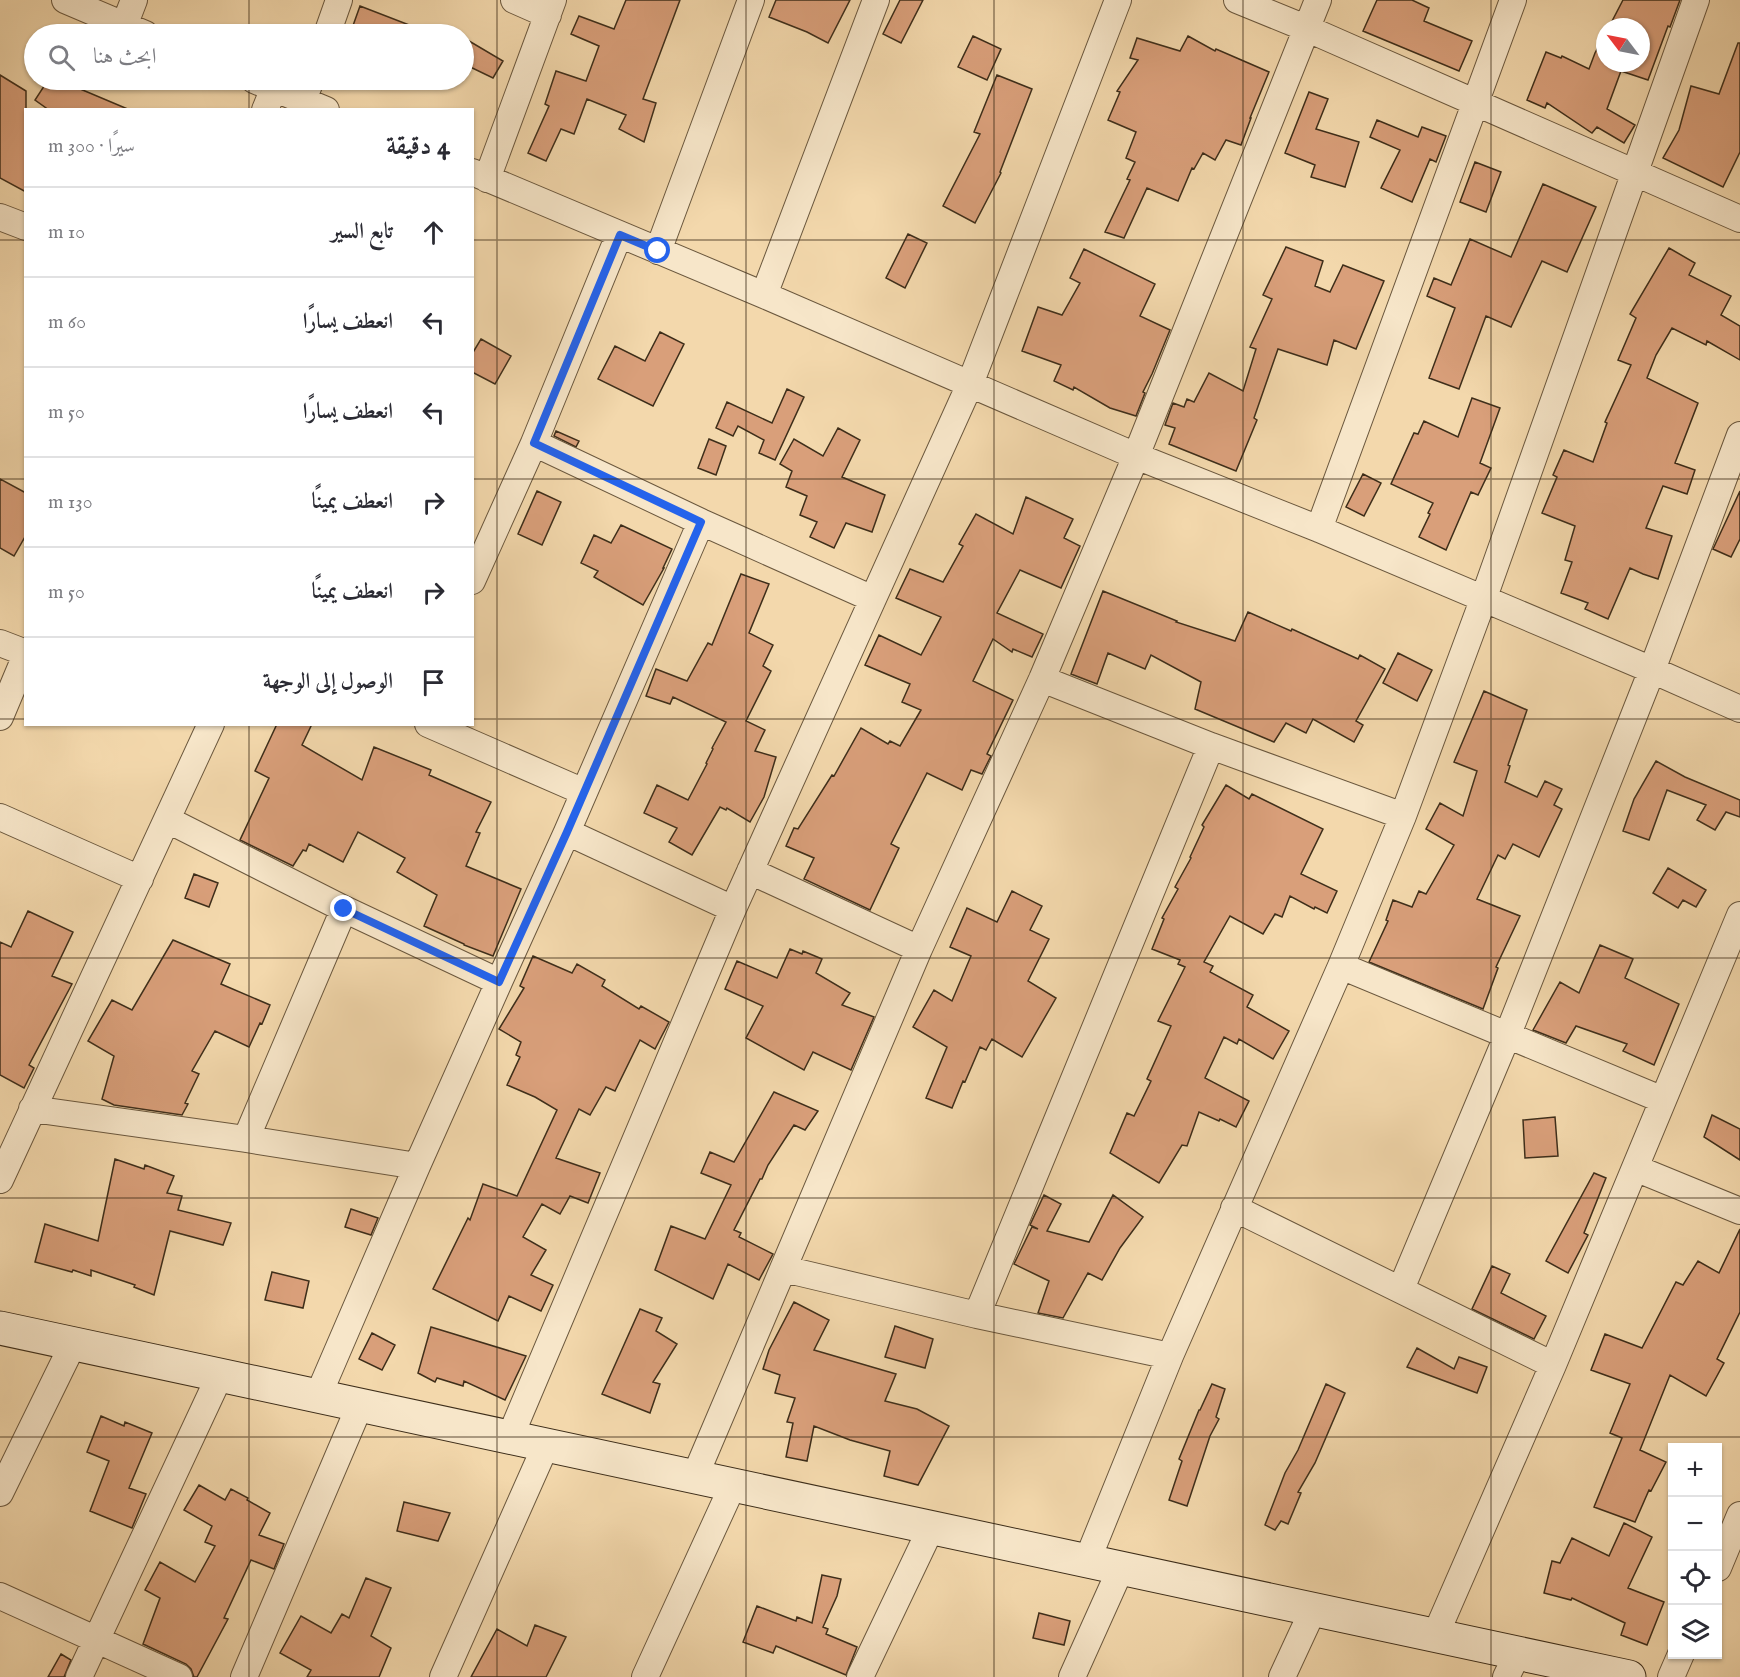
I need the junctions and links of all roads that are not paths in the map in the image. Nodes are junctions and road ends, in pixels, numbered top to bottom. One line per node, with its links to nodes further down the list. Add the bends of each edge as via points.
1 (65, 0): 13 (street)
2 (134, 0): 14 (street)
3 (339, 0): 15 (street)
4 (514, 0): 12 (street)
5 (751, 0): 26 (street)
6 (876, 0): 27 (street)
7 (1118, 0): 28 (street)
8 (1237, 0): 16 (street)
9 (1318, 0): 16 (street)
10 (1513, 0): 19 (street)
11 (1696, 0): 20 (street)
12 (550, 8): 21 (street)
13 (121, 24)
14 (135, 24)
15 (331, 24)
16 (1308, 29): 19 (street); 31 (street)
17 (264, 92): 18 (street)
18 (313, 96)
19 (1476, 103): 20 (street); 33 (street)
20 (1634, 173): 23 (street); 36 (street)
21 (480, 175): 25 (street)
22 (0, 217): 24 (street)
23 (1740, 219)
24 (24, 226)
25 (620, 235): 26 (street); 29 (street)
26 (658, 251): 27 (street)
27 (764, 295): 28 (street)
28 (970, 384): 31 (street); 35 (street)
29 (534, 443): 32 (street); 34 (street)
30 (1737, 452): 40 (street)
31 (1136, 456): 33 (street); 41 (street)
32 (701, 522): 35 (street); 47 (street)
33 (1319, 529): 36 (street)
34 (474, 577)
35 (873, 599): 52 (street)
36 (1483, 600): 40 (street); 48 (street)
37 (0, 643): 38 (street)
38 (24, 653)
39 (24, 659): 43 (street)
40 (1652, 670): 42 (street); 60 (street)
41 (1042, 679): 46 (street); 57 (street)
42 (1740, 710)
43 (0, 717)
44 (210, 726): 50 (street)
45 (433, 726): 47 (street)
46 (1211, 746): 48 (street); 71 (street)
47 (584, 792): 51 (street)
48 (1403, 816): 58 (street)
49 (0, 817): 53 (street)
50 (168, 820): 53 (street); 54 (street)
51 (567, 832): 55 (street); 59 (street)
52 (750, 871): 55 (street); 57 (street)
53 (140, 879): 62 (street)
54 (344, 909): 59 (street); 63 (street)
55 (733, 909): 79 (street)
56 (1740, 915): 61 (street)
57 (919, 949): 69 (street)
58 (1341, 966): 60 (street); 67 (street)
59 (499, 982): 64 (street)
60 (1508, 1034): 61 (street); 70 (street)
61 (1664, 1100): 65 (street)
62 (32, 1110): 63 (street); 66 (street)
63 (246, 1139): 64 (street)
64 (417, 1166): 77 (street)
65 (1635, 1168): 68 (street); 75 (street)
66 (0, 1180)
67 (1234, 1208): 70 (street); 74 (street)
68 (1740, 1211)
69 (784, 1269): 71 (street); 81 (street)
70 (1401, 1289): 75 (street)
71 (977, 1315): 74 (street)
72 (0, 1328): 73 (street)
73 (74, 1344): 76 (street); 83 (street)
74 (1170, 1356): 87 (street)
75 (1553, 1365): 91 (street)
76 (220, 1375): 77 (street); 92 (street)
77 (318, 1396): 78 (street)
78 (360, 1405): 79 (street); 97 (street)
79 (510, 1437): 80 (street)
80 (546, 1445): 81 (street); 98 (street)
81 (695, 1476): 82 (street)
82 (733, 1485): 85 (street); 99 (street)
83 (0, 1493)
84 (1740, 1515): 86 (street)
85 (931, 1528): 87 (street); 100 (street)
86 (1722, 1558)
87 (1087, 1561): 88 (street)
88 (1121, 1568): 90 (street); 101 (street)
89 (0, 1596): 92 (street)
90 (1313, 1610): 91 (street); 102 (street)
91 (1435, 1636): 94 (street)
92 (96, 1639): 95 (street); 96 (street)
93 (1679, 1659): 104 (street)
94 (1512, 1665): 103 (street)
95 (79, 1677)
96 (179, 1677)
97 (244, 1677)
98 (443, 1677)
99 (645, 1677)
100 (860, 1677)
101 (1072, 1677)
102 (1282, 1677)
103 (1629, 1677)
104 (1671, 1677)

